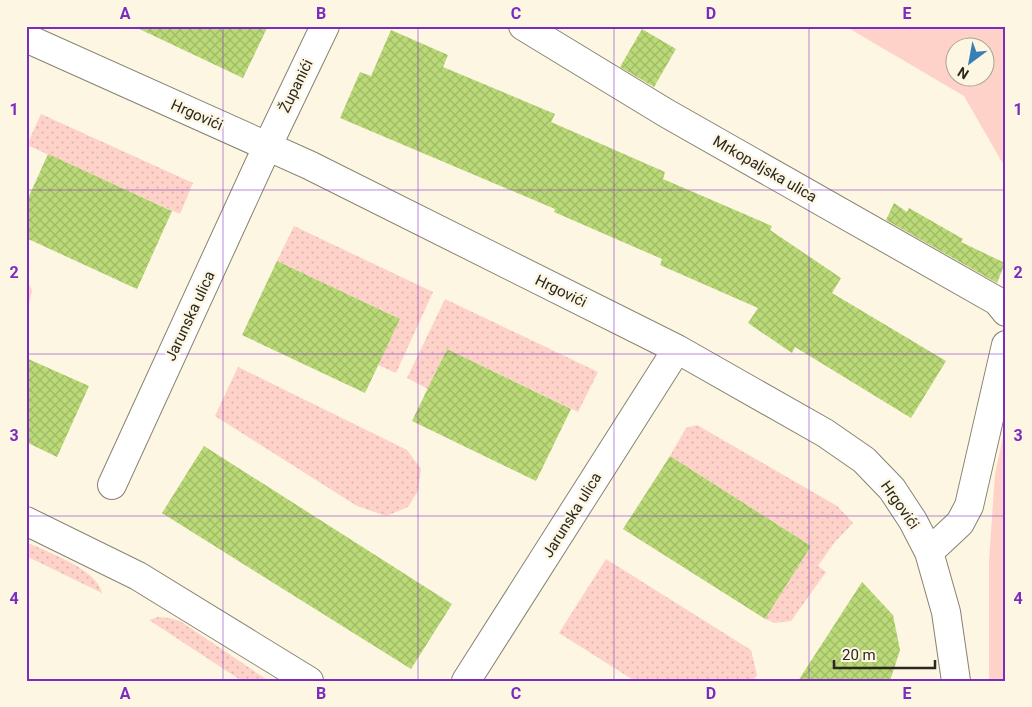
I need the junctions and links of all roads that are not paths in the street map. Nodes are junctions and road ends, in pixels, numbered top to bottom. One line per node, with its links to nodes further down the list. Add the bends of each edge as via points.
1 (325, 26): 4 (street, Županići)
2 (523, 26): 5 (street, Mrkopaljska ulica, via 666,113 997,302)
3 (26, 38): 4 (street, Hrgovići)
4 (267, 147): 7 (street, Hrgovići); 8 (street, Jarunska ulica)
5 (1006, 312)
6 (1006, 345): 10 (street, via 969,506 960,523)
7 (677, 349): 10 (street, Hrgovići, via 825,432 864,460 892,489 914,521); 12 (street, Jarunska ulica)
8 (112, 484)
9 (26, 521): 11 (street, via 138,576)
10 (929, 552): 13 (street, Hrgovići, via 946,612)
11 (309, 681)
12 (466, 681)
13 (956, 681)

